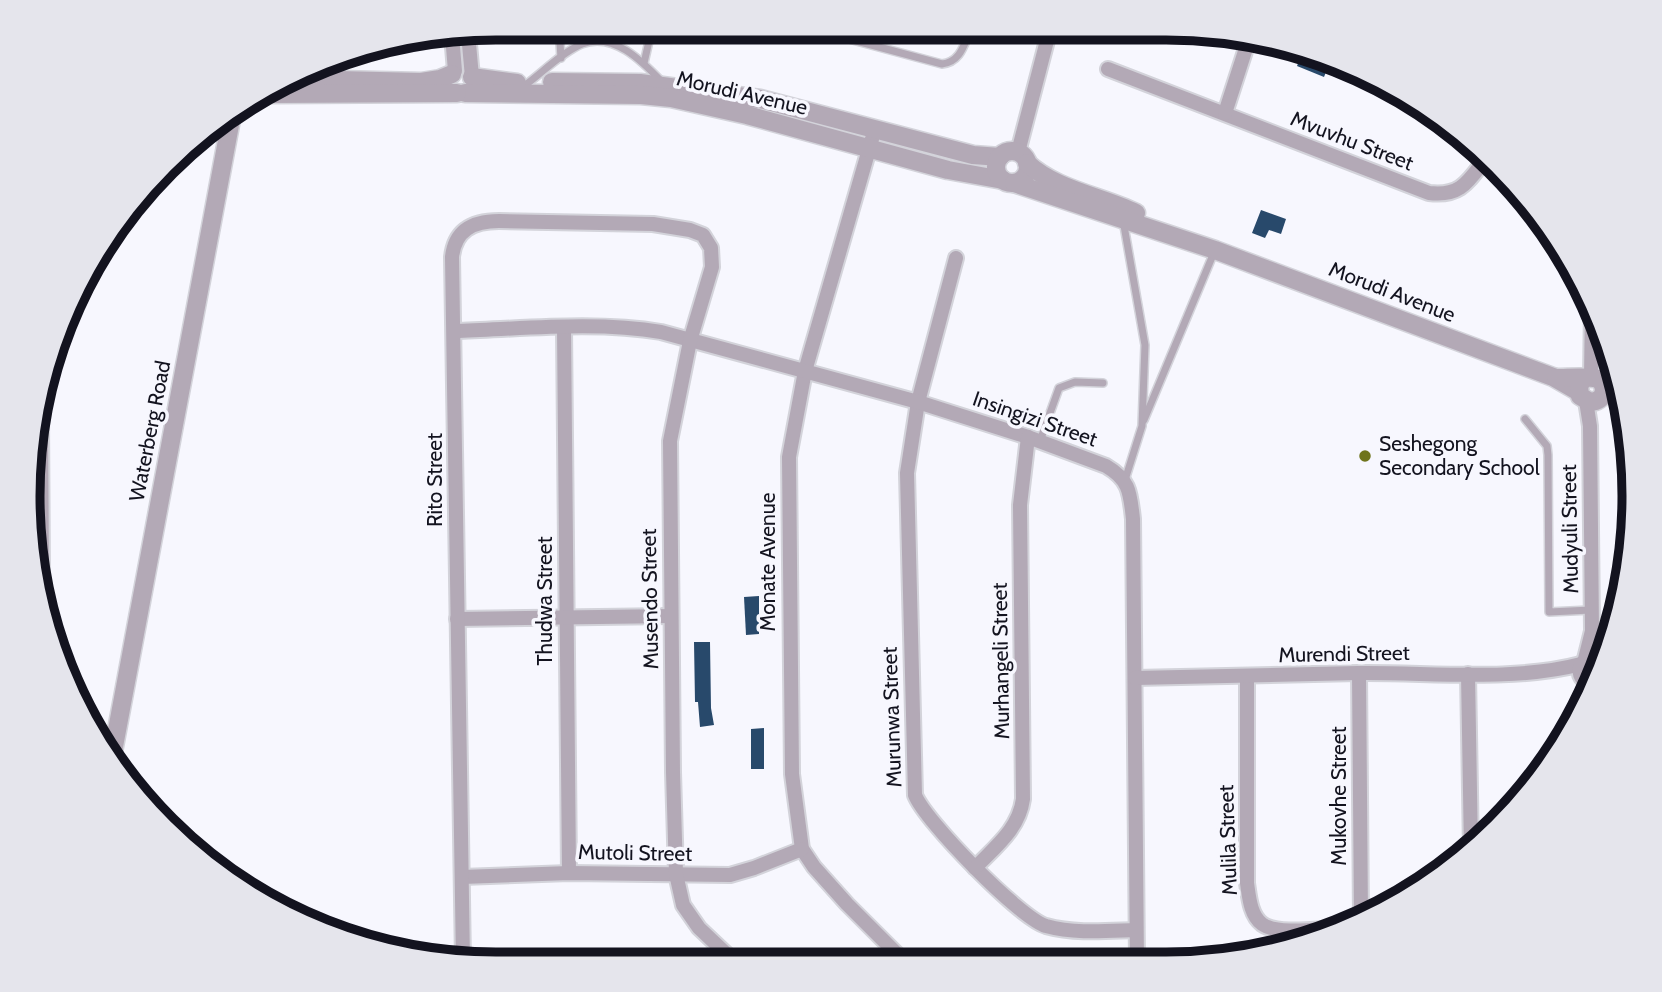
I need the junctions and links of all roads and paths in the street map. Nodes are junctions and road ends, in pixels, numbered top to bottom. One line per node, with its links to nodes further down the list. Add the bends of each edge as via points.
1 (559, 40): 9 (lane)
2 (649, 40): 10 (lane)
3 (850, 40): 4 (lane, via 942,64 957,58)
4 (966, 40)
5 (1048, 40): 22 (street)
6 (467, 41): 13 (street)
7 (453, 42): 13 (street)
8 (1246, 48): 17 (street)
9 (561, 58): 10 (lane, via 584,43 603,43 622,48); 14 (lane)
10 (644, 63): 15 (lane)
11 (1108, 69): 17 (street, Mvuvhu Street)
12 (312, 79): 13 (street, Morudi Avenue)
13 (460, 82): 14 (street, Morudi Avenue); 16 (street, Morudi Avenue); 20 (street, Morudi Avenue, via 671,98)
14 (528, 83): 15 (street, Morudi Avenue)
15 (665, 85): 19 (street, Morudi Avenue, via 760,99)
16 (283, 93)
17 (1225, 113): 23 (street, Mvuvhu Street, via 1429,193 1449,194 1465,186)
18 (230, 126): 55 (street, Waterberg Road)
19 (874, 131): 20 (street, Monate Avenue); 21 (street, Morudi Avenue)
20 (869, 149): 24 (street, Morudi Avenue); 33 (street, Monate Avenue)
21 (1000, 157): 22 (street, via 1008,152); 24 (street, via 997,172)
22 (1023, 158): 24 (street, via 1026,174); 27 (street, Morudi Avenue, via 1053,181 1121,206)
23 (1480, 166)
24 (1009, 181): 25 (street, Morudi Avenue)
25 (1123, 219): 27 (street, Morudi Avenue); 38 (lane, via 1145,345)
26 (690, 230): 30 (street, Rito Street, via 617,222 484,221 473,225 453,247); 32 (street, Musendo Street, via 708,240 712,267)
27 (1215, 250): 35 (street, Morudi Avenue); 38 (lane)
28 (956, 258): 36 (street, Murunwa Street)
29 (564, 328): 30 (street, Insingizi Street); 32 (street, Insingizi Street, via 628,327); 44 (street, Thudwa Street)
30 (454, 331): 46 (street, Rito Street)
31 (1593, 338): 35 (street, Mudyuli Street)
32 (690, 341): 33 (street, Insingizi Street); 45 (street, Musendo Street, via 670,441)
33 (805, 371): 36 (street, Insingizi Street); 57 (street, Monate Avenue, via 789,457 788,607 792,774)
34 (1103, 383): 39 (lane, via 1074,382 1059,388)
35 (1595, 389): 43 (street, Mudyuli Street, via 1590,426)
36 (918, 402): 39 (street, Insingizi Street); 58 (street, Murunwa Street, via 907,473 913,785 927,816)
37 (1525, 419): 43 (lane, via 1547,446 1549,612)
38 (1142, 426): 41 (lane)
39 (1034, 439): 41 (street, Insingizi Street, via 1106,466); 58 (street, Murhangeli Street, via 1020,505 1023,799 1012,828)
40 (41, 463): 42 (street)
41 (1125, 480): 54 (street, via 1133,519)
42 (42, 533)
43 (1592, 610): 47 (street, Mudyuli Street)
44 (565, 616): 45 (street); 46 (street); 59 (street, Thudwa Street)
45 (671, 616): 60 (street, Musendo Street)
46 (457, 619): 61 (street, Rito Street)
47 (1592, 631): 48 (street, Mudyuli Street); 49 (street, Mudyuli Street)
48 (1597, 645)
49 (1587, 670)
50 (1359, 673): 51 (street, Murendi Street); 52 (street, Murendi Street); 62 (street, Mukovhe Street)
51 (1468, 674): 53 (street, Murendi Street, via 1554,671); 56 (street)
52 (1247, 677): 54 (street, Murendi Street); 63 (street, Mulila Street, via 1250,902 1262,924)
53 (1584, 677)
54 (1135, 678): 64 (street)
55 (114, 745)
56 (1471, 834)
57 (802, 849): 60 (street, Mutoli Street, via 730,875); 67 (street, Monate Avenue)
58 (975, 868): 64 (street, Murunwa Street, via 1032,920 1044,925 1091,932)
59 (569, 873): 60 (street, Mutoli Street); 61 (street, Mutoli Street)
60 (677, 874): 66 (street, Musendo Street, via 690,918)
61 (462, 877): 65 (street, Rito Street)
62 (1361, 908)
63 (1308, 929)
64 (1136, 930): 68 (street)
65 (463, 951)
66 (725, 952)
67 (895, 952)
68 (1137, 952)

